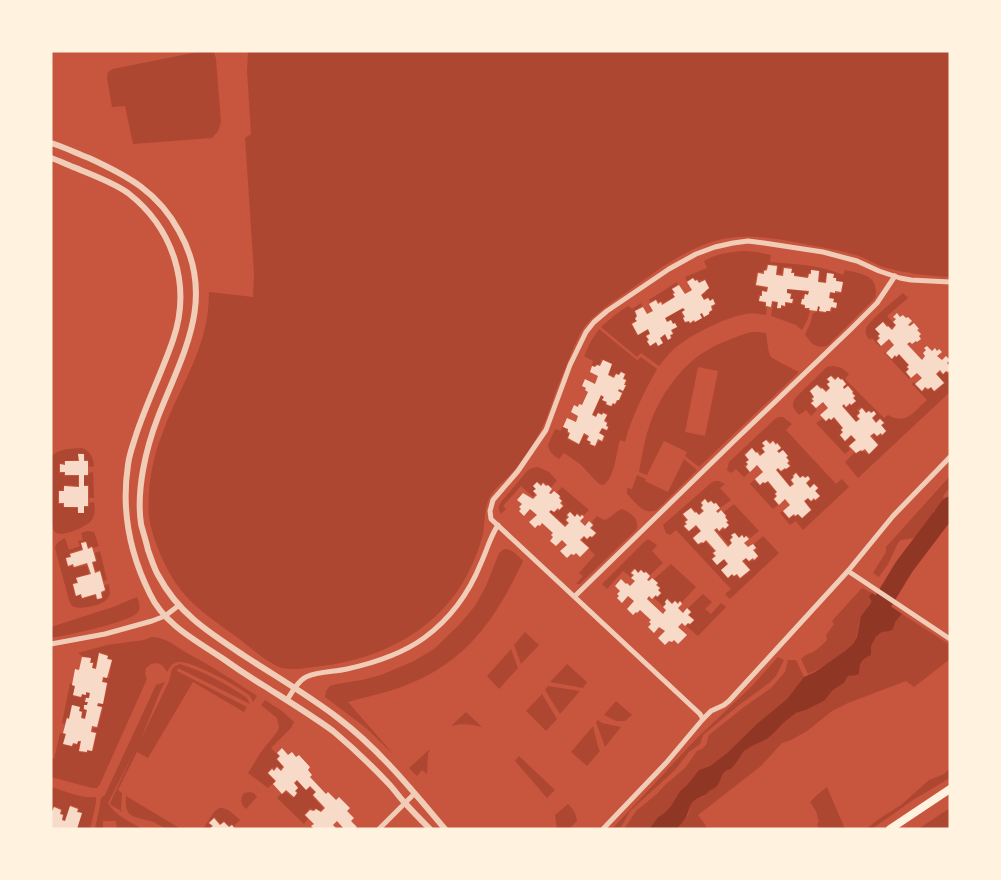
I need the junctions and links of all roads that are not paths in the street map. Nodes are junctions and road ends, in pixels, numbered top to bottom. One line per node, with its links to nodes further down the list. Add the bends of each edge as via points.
1 (51, 143): 9 (street, via 135,181 175,222 193,261 196,283 193,321 180,365 157,418 145,461 141,493 141,522 156,573)
2 (51, 158): 10 (street, via 107,181 144,208 172,249 178,271 181,296 176,331 140,425 128,462 126,482 126,522 133,554 150,594)
3 (896, 276): 4 (street); 6 (street, via 823,252 748,241 715,247 669,269 607,311 586,332 546,430 493,500 491,518); 8 (street, via 877,303 851,330)
4 (950, 282)
5 (950, 457): 7 (street, via 893,516)
6 (498, 525): 8 (street); 13 (street, via 469,590 432,632 392,656 313,675 304,678)
7 (848, 571): 11 (street); 15 (street, via 729,701)
8 (575, 596): 15 (street)
9 (178, 606): 10 (street); 13 (street, via 209,632)
10 (165, 616): 12 (street, via 126,629); 14 (street, via 204,647)
11 (950, 639)
12 (51, 644)
13 (295, 688): 14 (street); 17 (street, via 352,729)
14 (288, 700): 19 (street, via 351,747)
15 (703, 718): 23 (street, via 666,763)
16 (950, 789): 24 (main road)
17 (414, 794): 19 (street); 22 (street)
18 (950, 794): 25 (main road)
19 (404, 803): 20 (street); 21 (street)
20 (379, 829)
21 (430, 829)
22 (445, 829)
23 (603, 829)
24 (890, 829)
25 (899, 829)

